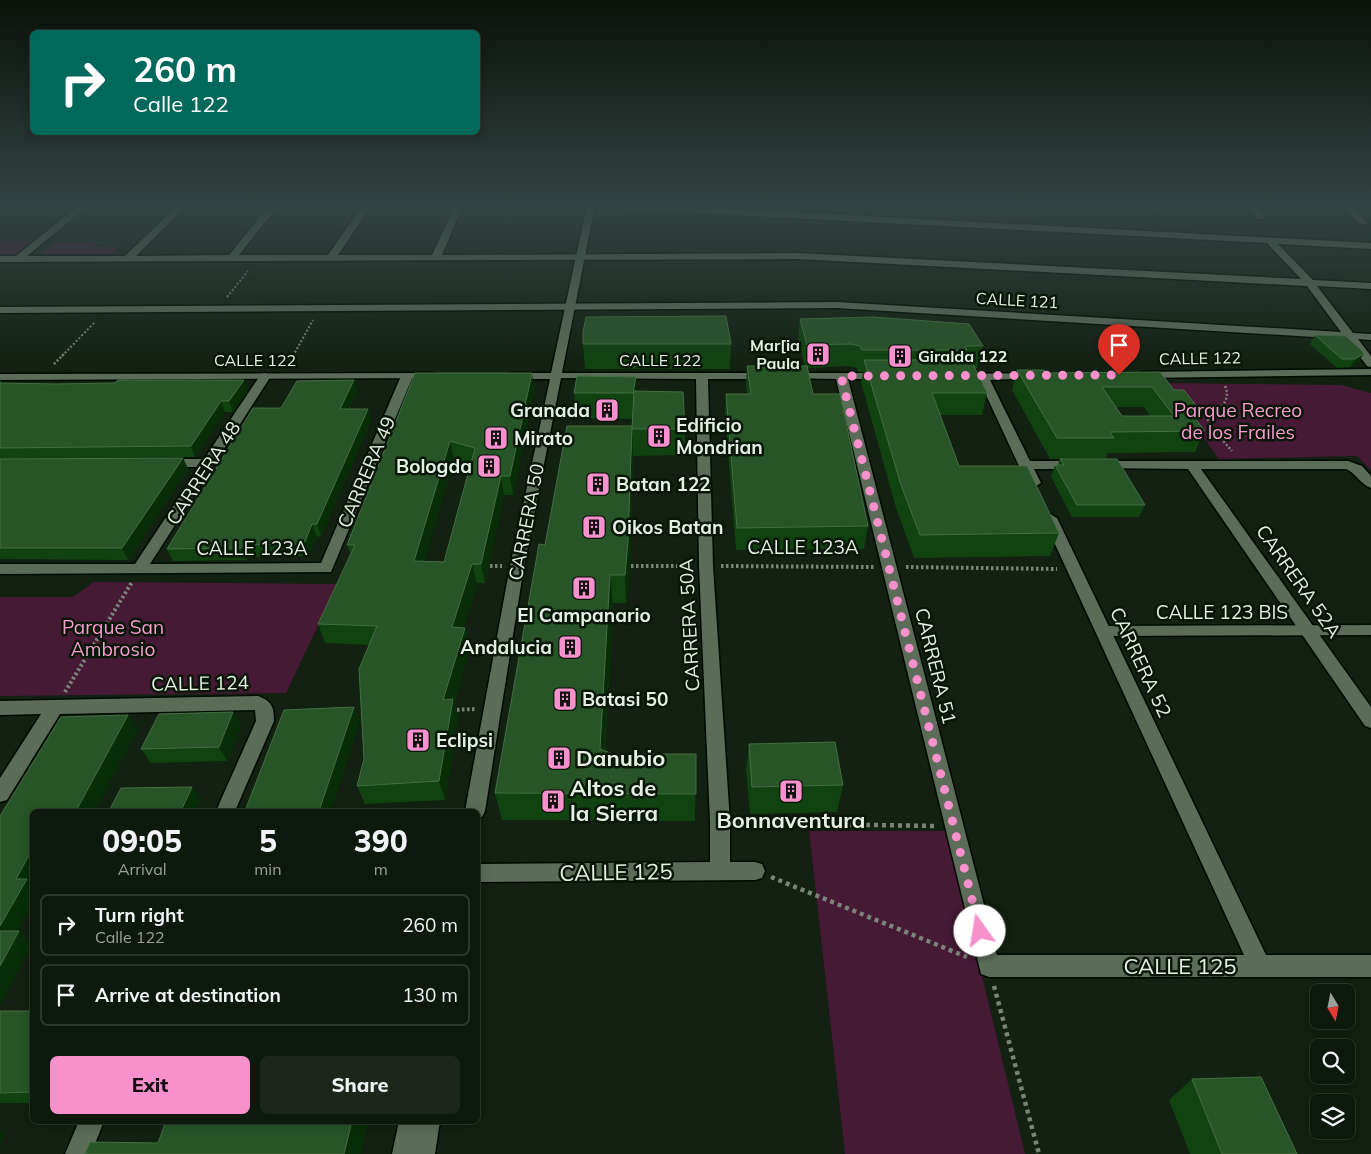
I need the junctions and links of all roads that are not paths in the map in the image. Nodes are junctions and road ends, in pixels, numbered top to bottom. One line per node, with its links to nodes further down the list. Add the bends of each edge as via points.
1 (0, 259): 2 (street)
2 (18, 259): 3 (street)
3 (127, 259): 4 (street)
4 (231, 259): 5 (street)
5 (235, 259)
6 (579, 259): 11 (street, CARRERA 50)
7 (854, 259): 9 (street)
8 (1287, 259): 9 (street)
9 (1309, 282): 10 (street); 13 (street)
10 (1371, 286)
11 (570, 308): 12 (street, CALLE 121); 13 (street, CALLE 121, via 837,306); 23 (street, CARRERA 50)
12 (0, 310)
13 (1351, 336): 14 (street, CALLE 121); 15 (street)
14 (1371, 337)
15 (1371, 364)
16 (1371, 372): 17 (street, CALLE 122)
17 (1320, 373): 18 (street, CALLE 122); 31 (street, CALLE 122)
18 (1128, 375)
19 (265, 376): 20 (street, CALLE 122); 27 (street, CALLE 122); 33 (street, CARRERA 48)
20 (407, 376): 21 (street, CALLE 122); 38 (street, CARRERA 49)
21 (446, 376)
22 (495, 376): 23 (street, CALLE 122)
23 (556, 376): 28 (street, CALLE 122); 48 (street, CARRERA 50, via 517,566)
24 (841, 376): 25 (street, CALLE 122); 28 (street, CALLE 122); 52 (street, CARRERA 51)
25 (895, 376)
26 (1051, 376): 30 (street)
27 (0, 377)
28 (702, 377): 49 (street, CARRERA 50A, via 706,566)
29 (944, 377): 30 (street)
30 (983, 377): 34 (street, CARRERA 52)
31 (1371, 383)
32 (153, 463): 33 (street)
33 (210, 463): 37 (street, CARRERA 48)
34 (1026, 465): 35 (street); 41 (street, CARRERA 52)
35 (1192, 465): 36 (street, via 1353,466); 42 (street, CARRERA 52A)
36 (1371, 484)
37 (140, 568): 38 (street, CALLE 123A); 39 (street, CALLE 123A)
38 (326, 568)
39 (0, 569)
40 (1371, 630): 42 (street, CALLE 123 BIS)
41 (1103, 631): 42 (street, CALLE 123 BIS); 53 (street, CARRERA 52)
42 (1310, 631): 45 (street, CARRERA 52A)
43 (0, 708): 44 (street, CALLE 124)
44 (54, 708): 46 (street); 47 (street, CALLE 124, via 258,703 265,708 265,721)
45 (1371, 721)
46 (0, 794)
47 (227, 809)
48 (475, 809)
49 (720, 870): 50 (street, CALLE 125); 51 (street, CALLE 125)
50 (755, 871)
51 (480, 873)
52 (989, 966): 53 (street, CALLE 125)
53 (1260, 966): 54 (street, CALLE 125)
54 (1371, 966)
55 (91, 1124): 58 (street)
56 (410, 1124): 59 (street)
57 (427, 1124): 60 (street)
58 (78, 1154)
59 (405, 1154)
60 (422, 1154)

